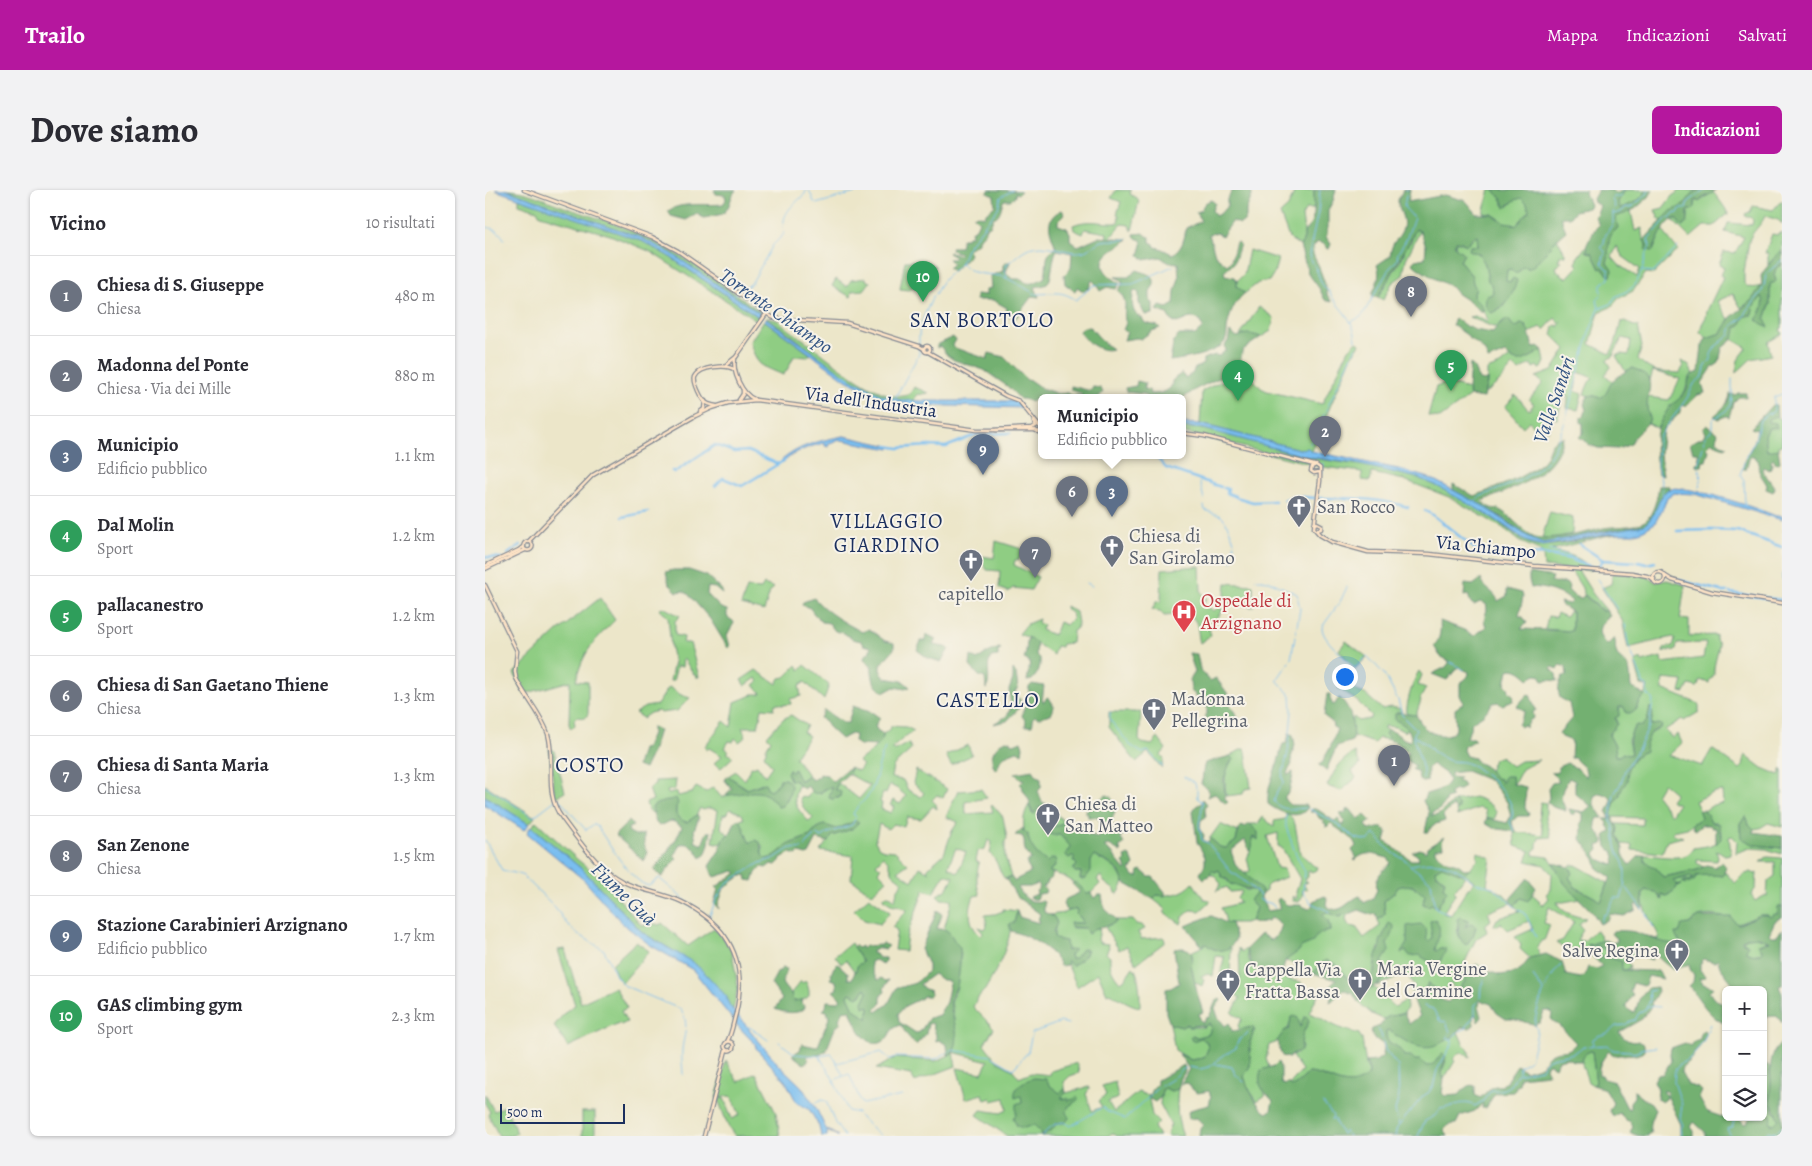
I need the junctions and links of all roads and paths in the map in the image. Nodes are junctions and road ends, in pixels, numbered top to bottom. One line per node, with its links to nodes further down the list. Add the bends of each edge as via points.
1 (524, 190): 2 (main road, via 652,237 678,251)
2 (766, 314): 3 (main road, via 781,319 847,322); 5 (main road)
3 (924, 348): 4 (main road, via 925,352); 4 (main road, via 929,347)
4 (929, 351): 14 (main road, via 1021,403)
5 (735, 358): 6 (main road); 7 (main road)
6 (724, 366): 7 (main road); 10 (main road, via 702,371 695,377)
7 (735, 370): 8 (main road)
8 (743, 390): 9 (main road); 11 (main road)
9 (756, 400): 11 (main road, Via dell'Industria); 19 (main road, Via dell'Industria)
10 (705, 401): 12 (main road); 13 (main road, Via dell'Industria, via 704,409)
11 (738, 401): 12 (main road, Via dell'Industria)
12 (718, 406): 13 (main road, Via dell'Industria)
13 (695, 416): 33 (main road, Via dell'Industria, via 593,474)
14 (1031, 417): 15 (main road); 16 (main road, via 1032,424)
15 (1038, 426)
16 (1027, 428): 18 (main road, Via dell'Industria); 19 (main road, Via dell'Industria)
17 (1038, 428): 19 (main road, Via dell'Industria)
18 (1038, 428)
19 (982, 430)
20 (1186, 434): 21 (main road)
21 (1306, 463): 22 (main road); 23 (main road)
22 (1314, 465): 23 (main road); 24 (main road, via 1319,466)
23 (1311, 470): 25 (main road)
24 (1319, 472): 25 (main road); 26 (main road)
25 (1315, 474): 26 (main road)
26 (1320, 480): 27 (main road)
27 (1315, 515): 28 (main road); 29 (main road)
28 (1318, 523): 29 (main road); 30 (main road)
29 (1314, 524): 31 (main road)
30 (1321, 528): 31 (main road); 32 (main road)
31 (1316, 530): 32 (main road, Via Chiampo)
32 (1325, 538): 38 (main road, Via Chiampo, via 1368,552 1429,554)
33 (530, 542): 34 (main road); 34 (main road, via 531,550)
34 (525, 548): 35 (main road)
35 (485, 568)
36 (1655, 574): 37 (main road, via 1660,572); 38 (main road); 39 (main road)
37 (1664, 575): 40 (main road); 41 (main road)
38 (1647, 576): 39 (main road)
39 (1653, 579): 41 (main road, via 1659,584)
40 (1672, 580): 41 (main road); 43 (main road, via 1720,593)
41 (1664, 581)
42 (485, 587): 44 (main road, via 517,651 516,678 548,735 551,793 558,814 614,877 681,901 701,913 725,937 736,957 741,978)
43 (1782, 603)
44 (731, 1033): 45 (main road); 46 (main road)
45 (727, 1042): 46 (main road); 47 (main road)
46 (731, 1042): 48 (main road)
47 (726, 1050): 48 (main road); 49 (main road)
48 (731, 1050): 49 (main road)
49 (725, 1058): 50 (main road)
50 (704, 1136)

